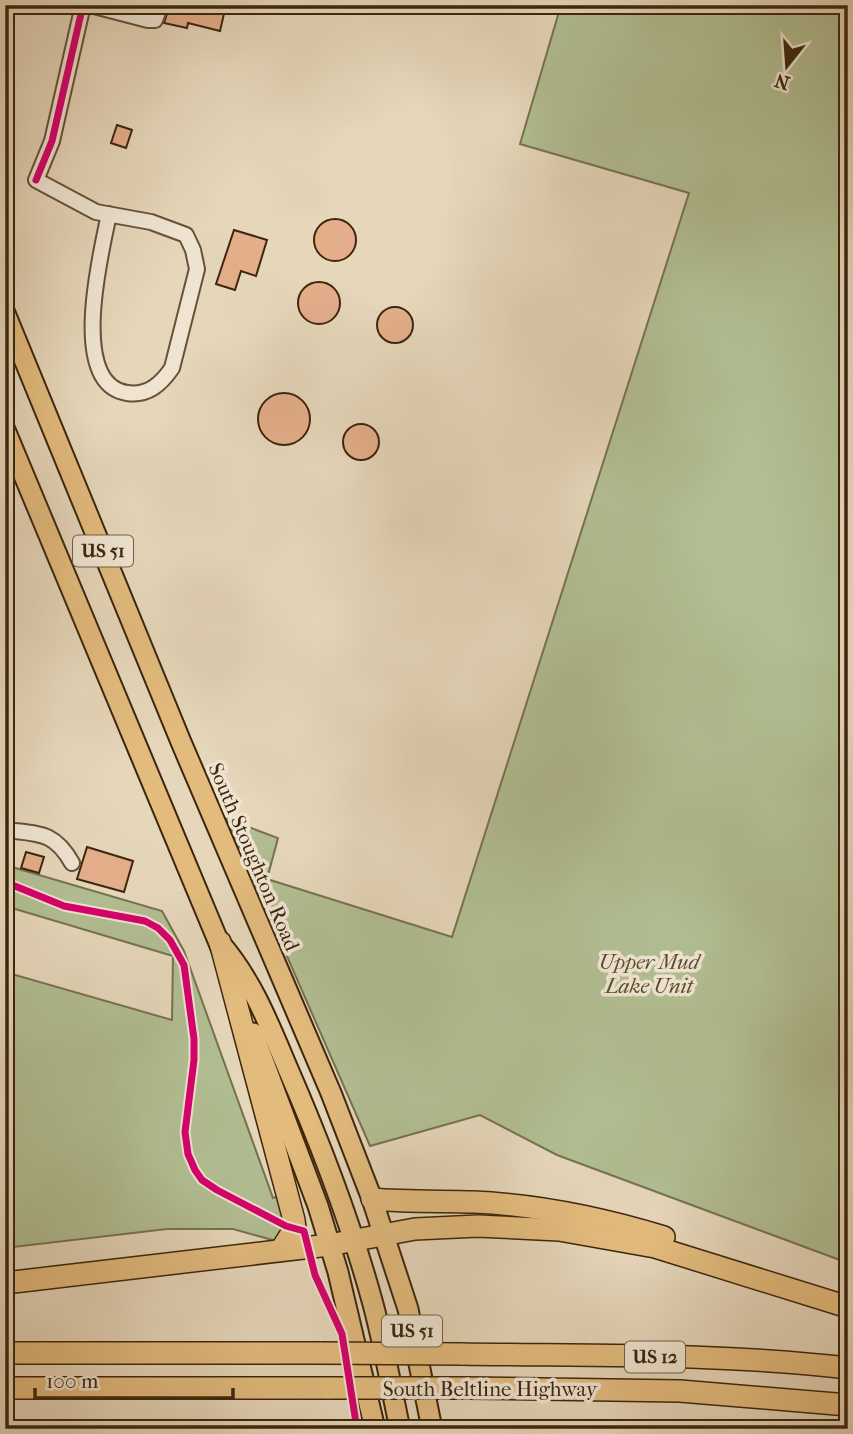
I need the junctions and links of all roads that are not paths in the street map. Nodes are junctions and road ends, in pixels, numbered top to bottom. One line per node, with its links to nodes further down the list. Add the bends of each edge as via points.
1 (83, 5): 4 (street, via 55,130 36,180 96,212)
2 (90, 5): 3 (street, via 148,20 155,20)
3 (162, 5)
4 (109, 214): 4 (street, via 152,222 186,235 197,269 172,368 153,389 139,394 113,388 104,381 98,365 93,304)
5 (5, 313): 10 (main road, South Stoughton Road / US 51)
6 (5, 430): 9 (main road, US 51)
7 (5, 830): 8 (street, via 49,837 63,847)
8 (72, 863)
9 (220, 942): 12 (main road, via 263,1011 310,1119); 13 (main road, US 51); 14 (highway, via 294,1220 295,1228)
10 (372, 1199): 11 (main road, South Stoughton Road / US 51); 15 (highway, via 475,1202 575,1214 666,1238)
11 (384, 1235): 12 (highway); 15 (highway, via 478,1226 559,1230 655,1247); 24 (main road, South Stoughton Road / US 51, via 408,1309)
12 (354, 1240): 13 (highway); 23 (main road)
13 (329, 1245): 14 (highway); 22 (main road, US 51)
14 (281, 1250): 16 (highway)
15 (739, 1272): 17 (highway)
16 (5, 1283)
17 (848, 1307)
18 (5, 1353): 19 (highway, South Beltline Highway / US 12, bridge, via 707,1357)
19 (848, 1368)
20 (5, 1388): 21 (highway, South Beltline Highway / US 12, bridge, via 680,1391)
21 (848, 1405)
22 (375, 1429)
23 (400, 1429)
24 (432, 1429)

